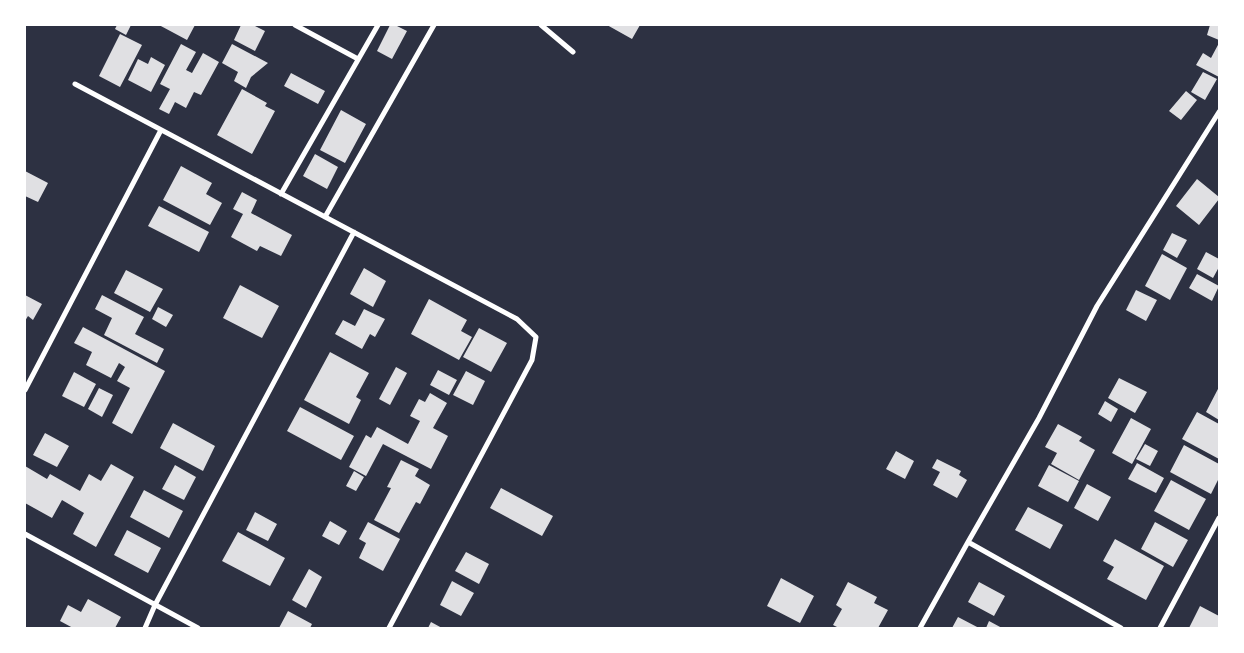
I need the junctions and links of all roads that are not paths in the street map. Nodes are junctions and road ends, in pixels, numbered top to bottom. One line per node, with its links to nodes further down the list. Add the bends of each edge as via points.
1 (295, 25): 6 (street)
2 (378, 25): 6 (street)
3 (434, 25): 11 (street)
4 (541, 25): 5 (street)
5 (573, 52)
6 (358, 59): 10 (street)
7 (75, 84): 9 (street)
8 (1219, 112): 16 (street, via 1097,306 1039,418)
9 (161, 130): 10 (street); 13 (street)
10 (281, 194): 11 (street)
11 (325, 217): 12 (street)
12 (354, 232): 17 (street); 20 (street, via 517,319 536,337 532,360)
13 (25, 390)
14 (1219, 518): 23 (street)
15 (25, 534): 17 (street)
16 (968, 542): 21 (street); 22 (street)
17 (155, 605): 18 (street); 19 (street)
18 (145, 628)
19 (198, 628)
20 (389, 628)
21 (920, 628)
22 (1121, 628)
23 (1160, 628)

